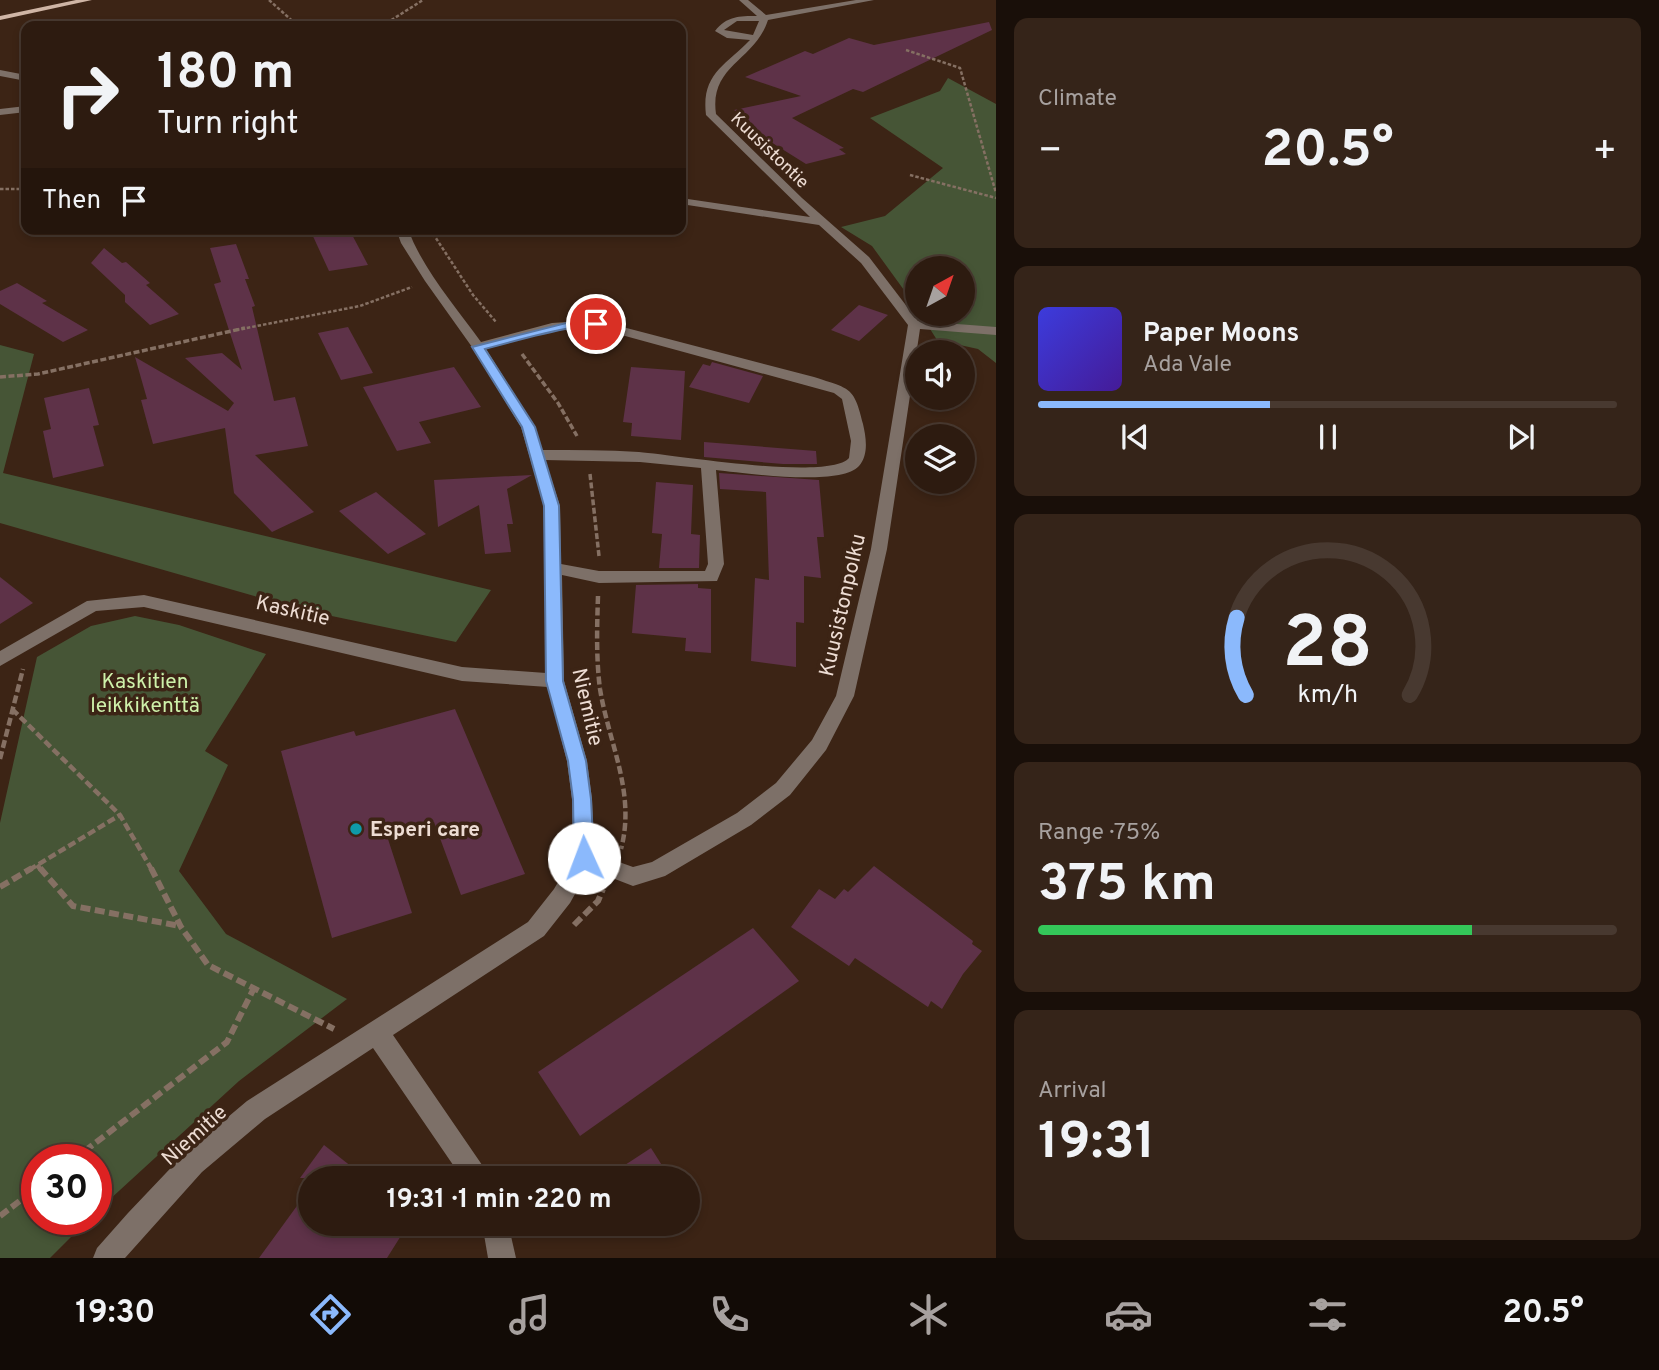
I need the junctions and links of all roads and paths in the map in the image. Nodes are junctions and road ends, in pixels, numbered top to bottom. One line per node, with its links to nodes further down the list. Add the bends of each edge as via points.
1 (88, 0): 6 (main road)
2 (269, 0): 8 (path)
3 (423, 0): 9 (path)
4 (743, 0): 7 (street)
5 (870, 0): 7 (street)
6 (0, 18)
7 (764, 18): 10 (street, Kuusistontie, via 763,31); 10 (street, via 736,19 719,31)
8 (292, 21)
9 (390, 21)
10 (755, 38): 22 (street, Kuusistontie, via 712,82 707,103 711,115)
11 (906, 50): 19 (path, via 960,68)
12 (0, 73): 13 (street)
13 (21, 77)
14 (21, 110): 15 (street)
15 (0, 112)
16 (910, 176): 20 (path)
17 (0, 188): 18 (path)
18 (21, 189)
19 (996, 193)
20 (996, 198)
21 (686, 202): 22 (street)
22 (822, 222): 27 (street, via 865,260)
23 (404, 235): 26 (street, Niemitie)
24 (434, 235): 25 (path)
25 (460, 275): 26 (path); 31 (path)
26 (431, 281): 32 (street, Niemitie); 33 (path, via 369,304 38,374)
27 (905, 312)
28 (914, 326): 47 (street, Kuusistonpolku, via 876,562 845,696 819,745 783,789 744,819 658,869 633,877)
29 (937, 326): 30 (street)
30 (996, 331)
31 (511, 340): 32 (street); 35 (path, via 558,403); 36 (street, via 559,326 596,324 809,380 849,397 859,448 854,463 843,472)
32 (478, 347): 34 (street, Niemitie, via 528,427)
33 (0, 377)
34 (538, 455): 35 (street); 37 (street, Niemitie, via 552,506)
35 (584, 455): 36 (street); 38 (path, via 593,485)
36 (708, 466): 38 (street, via 716,564 711,577)
37 (554, 568): 38 (street); 41 (street, Niemitie)
38 (599, 577): 47 (path, via 597,635 603,701 624,783 625,838)
39 (30, 641): 40 (street, Kaskitie); 41 (street, Kaskitie, via 93,605 144,601 462,674); 42 (path)
40 (0, 659)
41 (555, 681): 45 (street, Niemitie, via 577,761)
42 (12, 709): 43 (path); 44 (path)
43 (0, 759)
44 (120, 815): 46 (path); 49 (path)
45 (584, 858): 47 (street, Kuusistonpolku); 52 (street, Niemitie, via 536,929)
46 (37, 865): 48 (path); 49 (path, via 73,906)
47 (613, 870): 50 (path, via 598,901)
48 (0, 887)
49 (181, 927): 51 (path, via 208,965)
50 (570, 929)
51 (253, 990): 53 (path, via 329,1025); 54 (path, via 227,1042)
52 (376, 1032): 53 (street, Niemitie); 55 (street)
53 (353, 1046): 59 (street, Niemitie, via 256,1110 203,1154)
54 (94, 1144)
55 (470, 1166)
56 (21, 1200): 57 (path)
57 (0, 1216)
58 (498, 1236): 60 (street)
59 (107, 1258)
60 (502, 1258)

